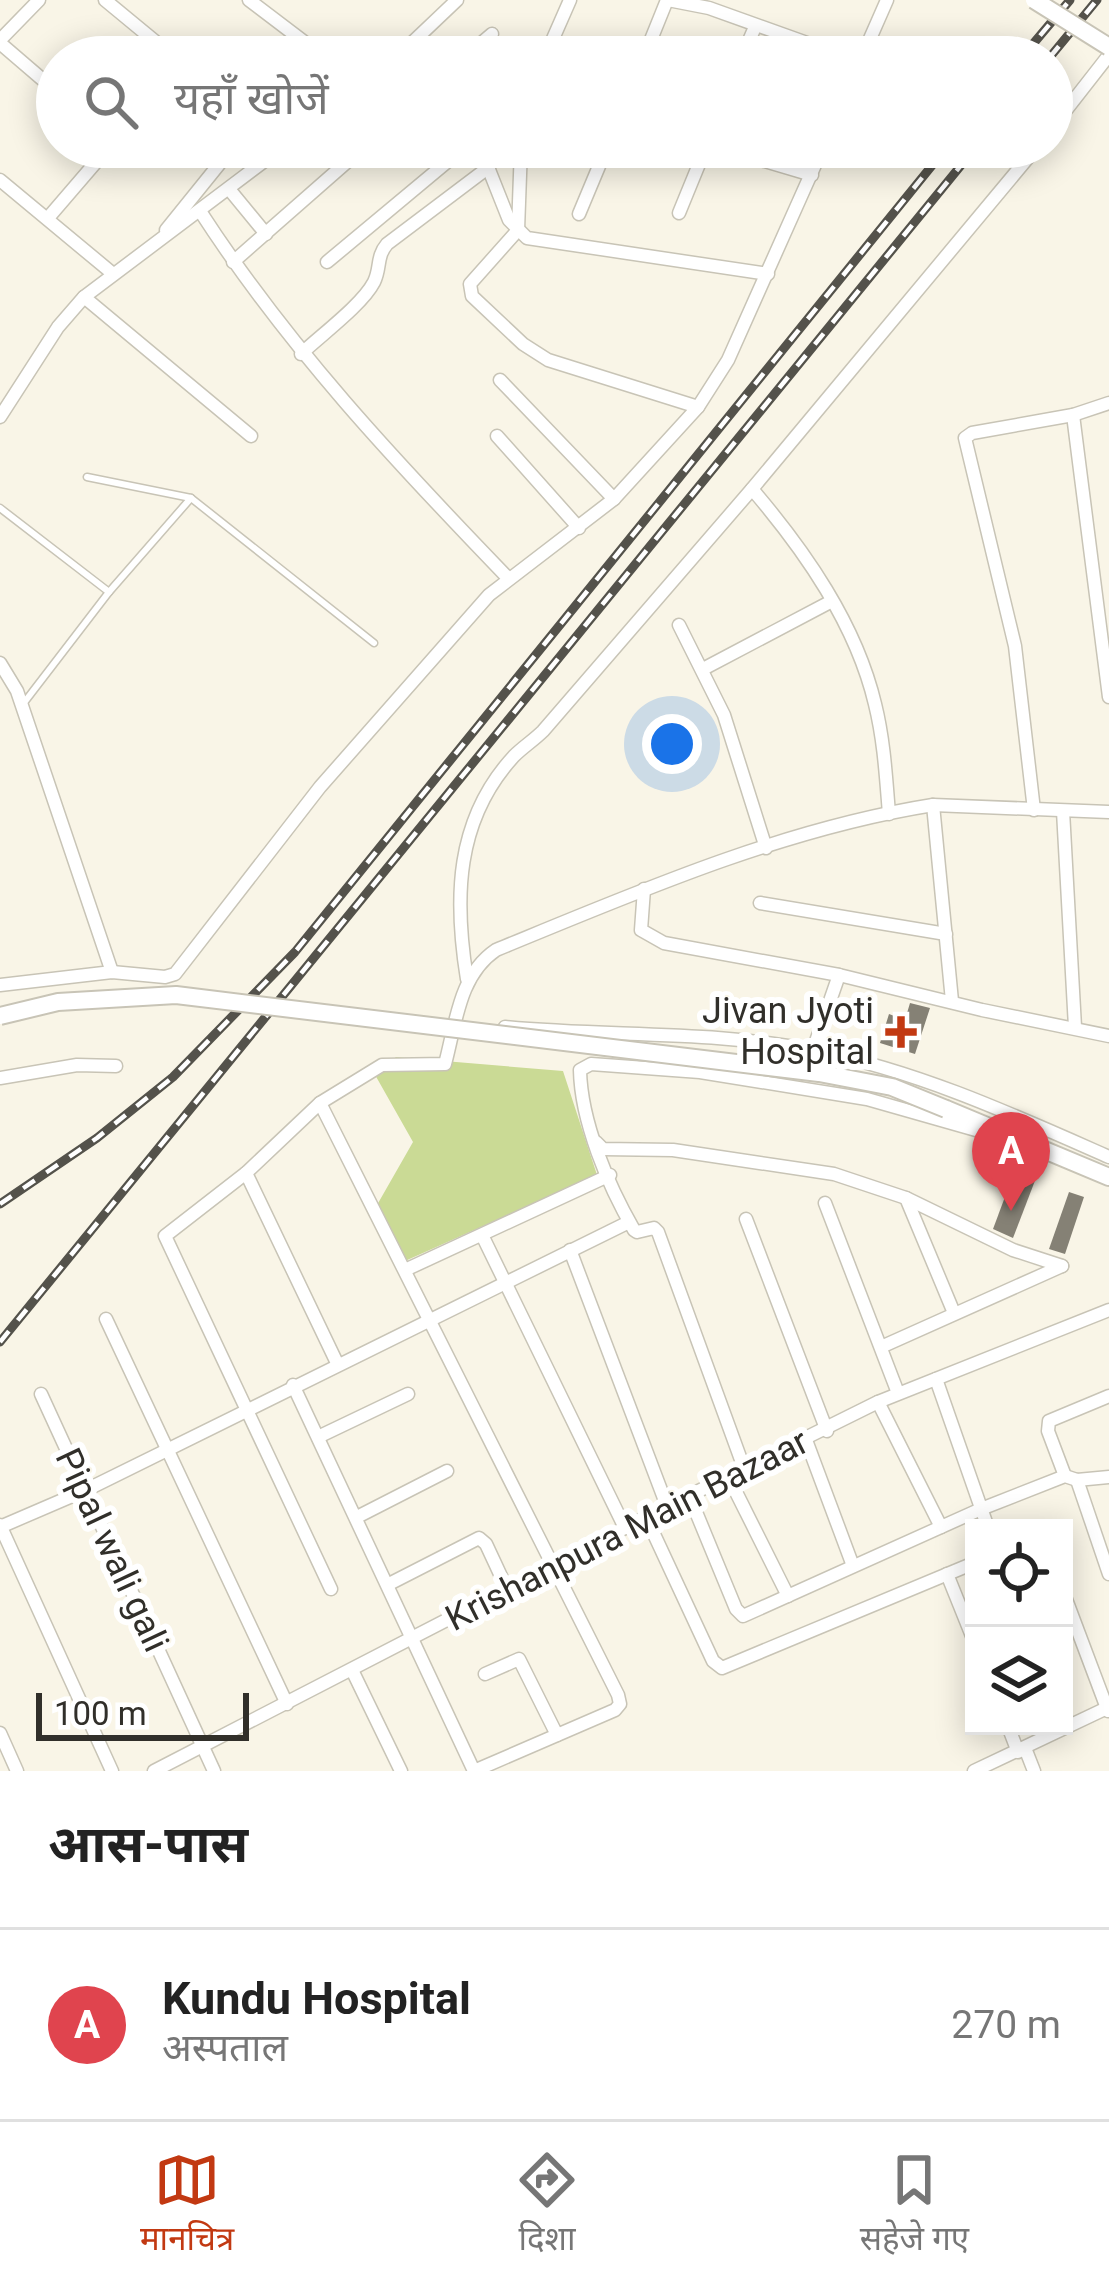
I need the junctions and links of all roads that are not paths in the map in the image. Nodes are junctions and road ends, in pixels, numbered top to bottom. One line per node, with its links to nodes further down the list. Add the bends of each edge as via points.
1 (39, 0): 21 (street)
2 (105, 0): 12 (street)
3 (249, 0): 13 (street)
4 (458, 0): 14 (street)
5 (570, 0): 16 (street)
6 (668, 0): 9 (street); 17 (street)
7 (886, 0): 20 (street)
8 (1034, 0): 22 (main road, bridge)
9 (711, 4): 10 (street)
10 (755, 26): 18 (street); 19 (street)
11 (491, 34): 15 (street)
12 (149, 36)
13 (296, 36)
14 (423, 36)
15 (489, 36)
16 (554, 36)
17 (653, 36)
18 (751, 36)
19 (784, 36)
20 (871, 36)
21 (0, 41): 23 (street)
22 (1107, 60): 24 (street)
23 (36, 73)
24 (1073, 102)
25 (91, 168): 44 (street)
26 (216, 168): 47 (street)
27 (256, 168): 40 (street)
28 (340, 168): 46 (street)
29 (439, 168): 49 (street)
30 (488, 168): 53 (street, via 387,244 369,288)
31 (489, 168): 45 (street)
32 (520, 168): 45 (street)
33 (598, 168): 43 (street)
34 (697, 168): 42 (street)
35 (788, 168): 38 (street)
36 (815, 168): 38 (street)
37 (1020, 168): 62 (street)
38 (812, 175): 51 (street)
39 (0, 180): 44 (street)
40 (229, 189): 41 (street); 46 (street)
41 (200, 211): 47 (street); 48 (street)
42 (679, 213)
43 (579, 214)
44 (48, 218): 50 (street)
45 (518, 230): 51 (street, via 536,241); 56 (street, via 470,284 472,296 548,360)
46 (266, 234): 48 (street)
47 (155, 243): 50 (street)
48 (233, 262): 53 (street)
49 (327, 262)
50 (112, 273): 52 (street)
51 (768, 274): 56 (street)
52 (84, 298): 58 (street); 59 (street)
53 (301, 354): 67 (street)
54 (500, 380): 64 (street)
55 (1109, 403): 57 (street)
56 (698, 407): 64 (street)
57 (1073, 415): 74 (street); 77 (street, via 971,433 964,442 1015,646)
58 (0, 417)
59 (251, 436)
60 (496, 436): 66 (street)
61 (87, 478): 63 (lane)
62 (752, 490): 69 (street, via 793,537); 87 (street, via 515,755 479,807 458,901)
63 (191, 498): 68 (lane); 71 (lane)
64 (614, 499): 66 (street)
65 (0, 508): 68 (lane)
66 (579, 528): 67 (street)
67 (508, 578): 85 (street, via 320,787 175,974)
68 (110, 592): 75 (lane)
69 (832, 602): 73 (street); 80 (street, via 874,700)
70 (679, 626): 73 (street)
71 (374, 643)
72 (0, 663): 75 (street)
73 (703, 669): 81 (street)
74 (1109, 697)
75 (21, 705): 85 (street)
76 (933, 805): 77 (street); 80 (street); 84 (street)
77 (1034, 810): 78 (street)
78 (1063, 812): 79 (street); 92 (street)
79 (1109, 812)
80 (890, 814): 81 (street)
81 (766, 848): 82 (street)
82 (644, 889): 86 (street, via 640,925 649,938); 87 (street, via 496,950)
83 (760, 903): 84 (street)
84 (946, 934): 89 (street)
85 (112, 972): 88 (street)
86 (839, 975): 89 (street); 94 (street)
87 (467, 980): 91 (street)
88 (0, 985)
89 (952, 1001): 92 (street)
90 (0, 1016): 98 (main road, bridge, via 58,1002 176,994 819,1073 892,1088)
91 (456, 1022): 94 (street); 97 (street, via 445,1064 382,1065)
92 (1075, 1027): 93 (street)
93 (1109, 1036)
94 (812, 1050): 100 (street, via 892,1069)
95 (116, 1066): 96 (street)
96 (0, 1078)
97 (320, 1103): 101 (street); 110 (street)
98 (1022, 1141): 99 (street, via 867,1099 590,1064 580,1070 580,1091); 103 (main road)
99 (596, 1142): 102 (street); 104 (street, via 603,1149 673,1150 834,1174)
100 (1108, 1152)
101 (246, 1173): 117 (street); 125 (street, via 165,1236)
102 (610, 1175): 107 (street); 108 (street)
103 (1109, 1177)
104 (906, 1198): 113 (street); 113 (street, via 1062,1266)
105 (825, 1203): 116 (street)
106 (746, 1219): 126 (street)
107 (629, 1222): 109 (street); 130 (street, via 637,1232 658,1232)
108 (482, 1234): 110 (street); 111 (street)
109 (571, 1250): 111 (street); 137 (street)
110 (405, 1270): 114 (street)
111 (505, 1281): 114 (street); 144 (street)
112 (1109, 1310): 118 (street, Krishanpura Main Bazaar)
113 (954, 1313): 116 (street)
114 (430, 1318): 117 (street); 145 (street)
115 (106, 1319): 129 (street)
116 (881, 1347): 120 (street)
117 (337, 1363): 119 (street)
118 (935, 1379): 120 (street, Krishanpura Main Bazaar); 138 (street)
119 (293, 1385): 125 (street); 127 (street)
120 (898, 1393): 124 (street, Krishanpura Main Bazaar)
121 (41, 1394): 135 (street, Pipal wali gali)
122 (407, 1394): 127 (street)
123 (1109, 1396): 134 (street, via 1049,1420)
124 (878, 1402): 126 (street, Krishanpura Main Bazaar); 143 (street)
125 (246, 1408): 129 (street); 151 (street)
126 (827, 1431): 128 (street, Krishanpura Main Bazaar)
127 (318, 1437): 139 (street)
128 (806, 1440): 130 (street, Krishanpura Main Bazaar); 146 (street)
129 (167, 1448): 135 (street); 159 (street)
130 (744, 1468): 132 (street, Krishanpura Main Bazaar)
131 (447, 1471): 139 (street)
132 (728, 1476): 136 (street, Krishanpura Main Bazaar); 153 (street)
133 (1109, 1477): 134 (street)
134 (1071, 1478): 138 (street); 149 (street)
135 (86, 1490): 142 (street); 166 (street, Pipal wali gali)
136 (688, 1495): 137 (street, Krishanpura Main Bazaar); 153 (street, via 740,1614)
137 (668, 1506): 140 (street, Krishanpura Main Bazaar)
138 (981, 1509): 141 (street); 143 (street)
139 (357, 1517): 150 (street)
140 (646, 1517): 144 (street, Krishanpura Main Bazaar); 148 (street, via 722,1668)
141 (985, 1519)
142 (0, 1527): 169 (street)
143 (941, 1527): 146 (street)
144 (625, 1528): 145 (street, Krishanpura Main Bazaar)
145 (552, 1566): 152 (street, Krishanpura Main Bazaar); 163 (street, via 620,1704)
146 (854, 1567): 153 (street)
147 (965, 1567): 148 (street)
148 (947, 1574): 155 (street)
149 (1109, 1574)
150 (389, 1584): 152 (street, via 479,1538); 156 (street)
151 (331, 1589)
152 (506, 1589): 156 (street, Krishanpura Main Bazaar)
153 (788, 1596)
154 (1073, 1618): 160 (street)
155 (969, 1627)
156 (415, 1637): 157 (street, Krishanpura Main Bazaar); 173 (street)
157 (352, 1670): 159 (street, Krishanpura Main Bazaar); 172 (street)
158 (485, 1674): 163 (street, via 519,1660)
159 (287, 1704): 166 (street, Krishanpura Main Bazaar)
160 (1108, 1709): 161 (street)
161 (1073, 1722)
162 (0, 1733): 168 (street)
163 (557, 1735): 173 (street)
164 (1013, 1735): 167 (street)
165 (1048, 1735): 167 (street)
166 (203, 1748): 170 (street, Krishanpura Main Bazaar); 171 (street, Pipal wali gali)
167 (1022, 1750): 174 (street); 175 (street)
168 (17, 1771)
169 (112, 1771)
170 (154, 1771)
171 (214, 1771)
172 (401, 1771)
173 (474, 1771)
174 (974, 1771)
175 (1034, 1771)

